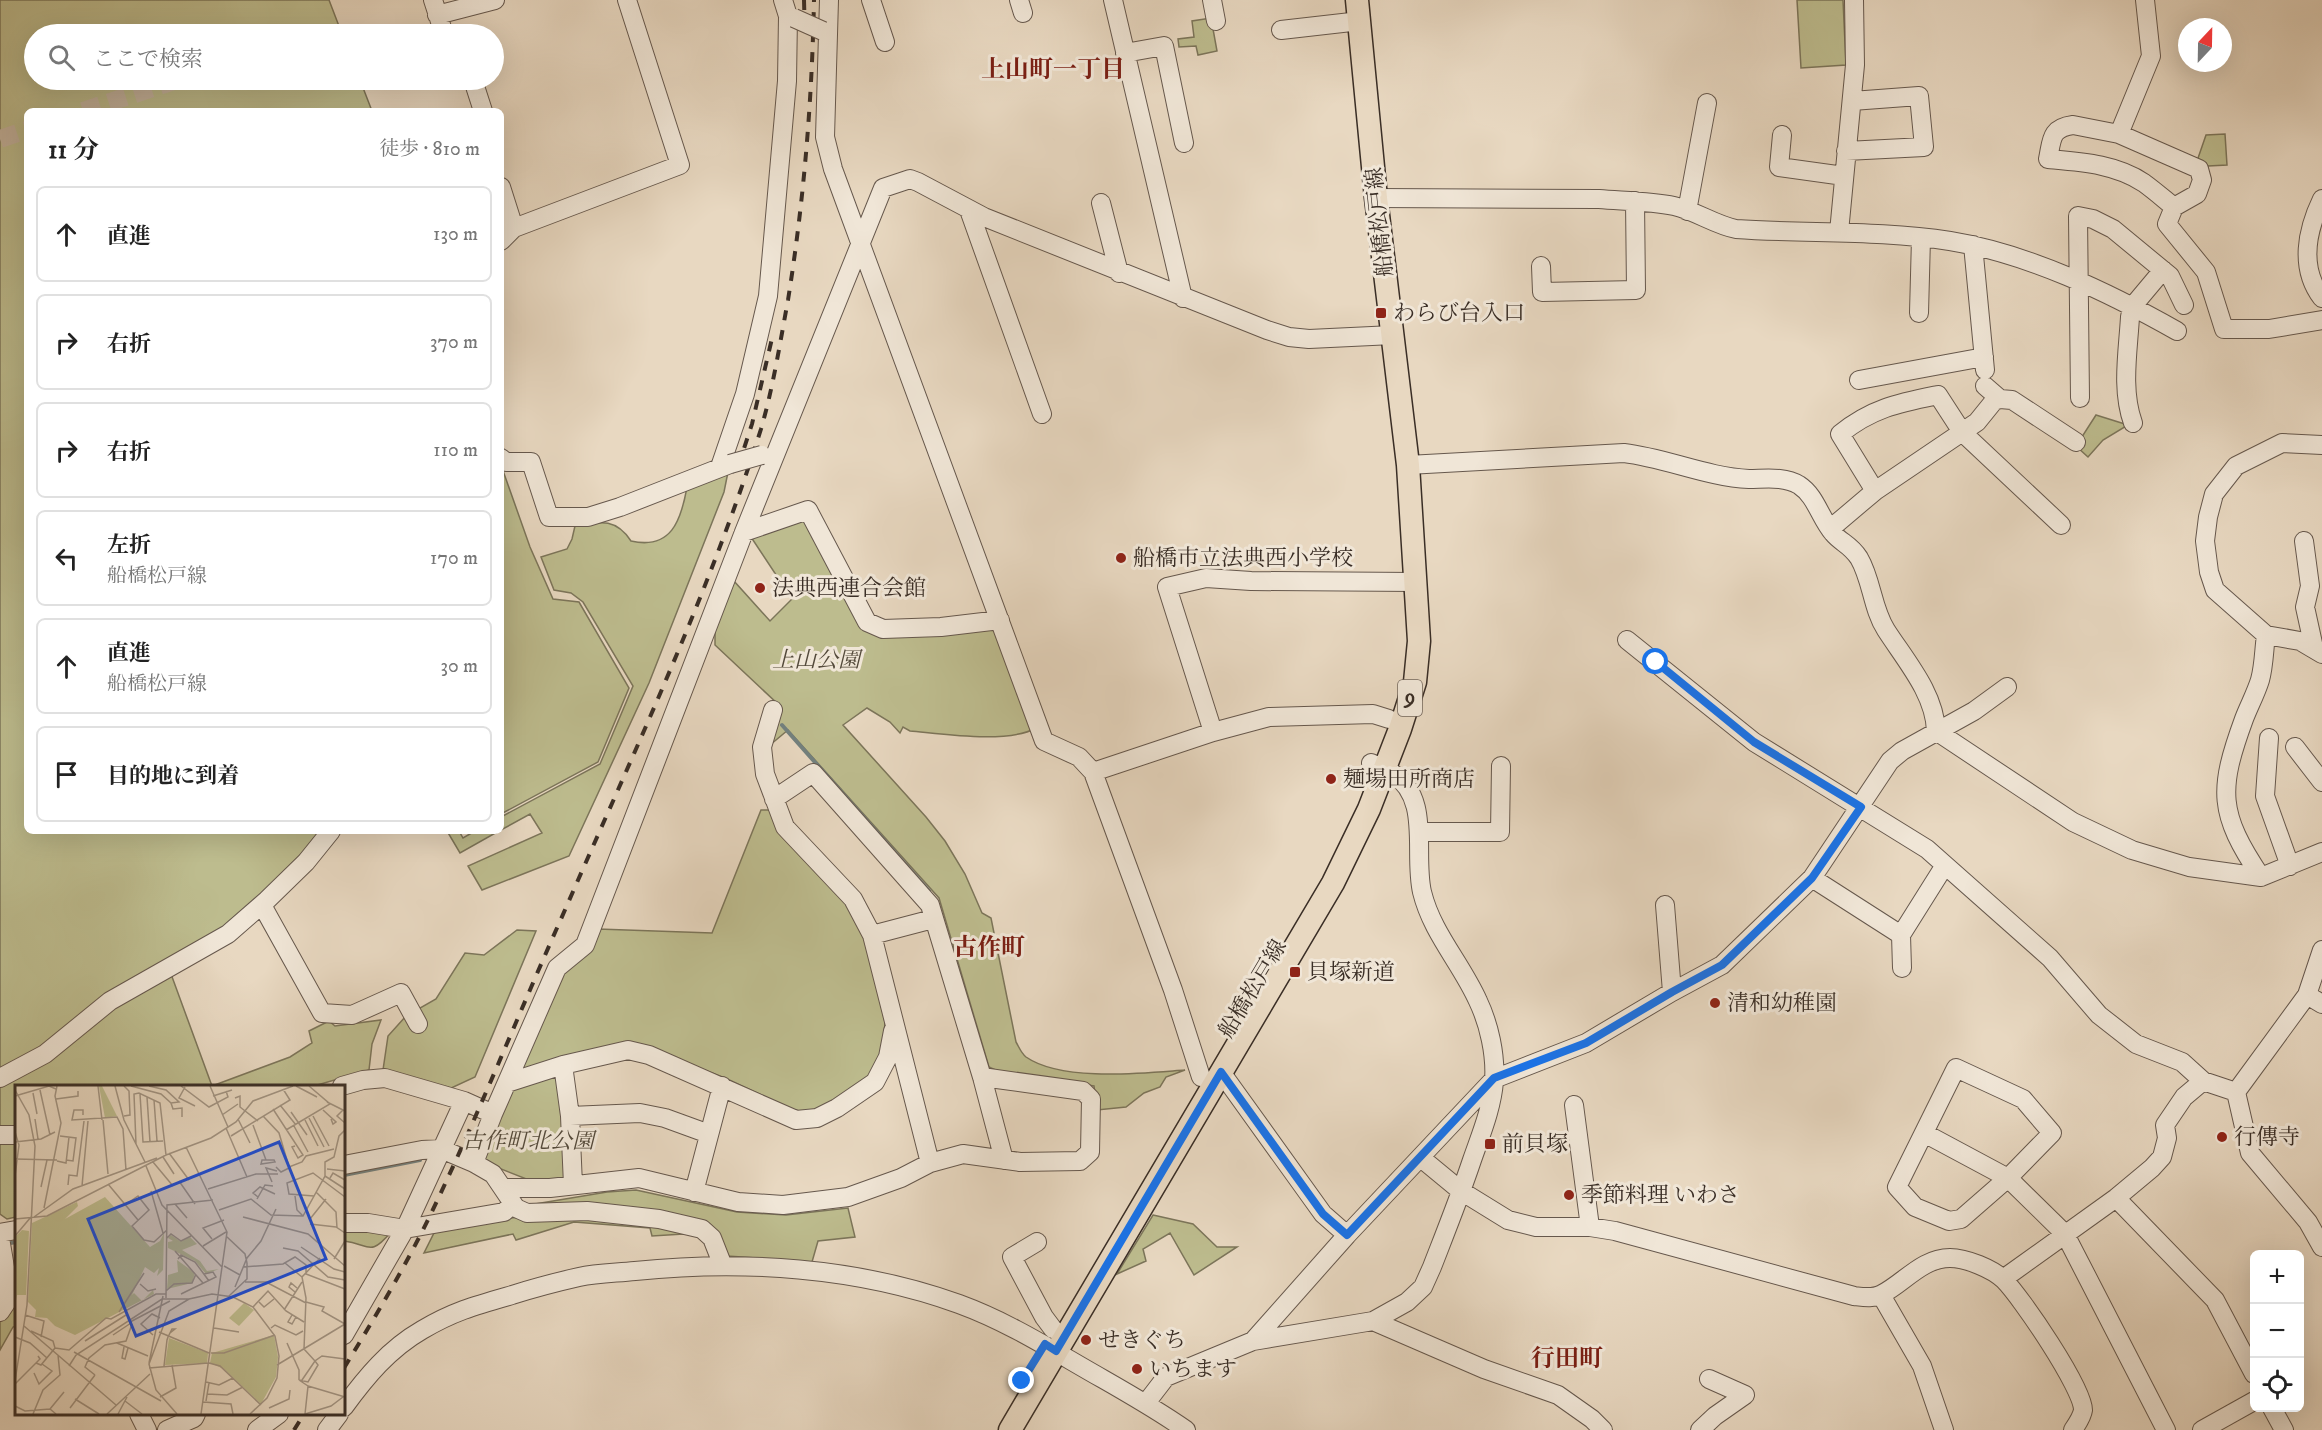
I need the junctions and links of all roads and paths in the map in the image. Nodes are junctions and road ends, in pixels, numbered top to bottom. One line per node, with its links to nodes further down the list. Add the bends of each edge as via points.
1 (495, 0): 9 (street)
2 (627, 0): 35 (street, via 680,165)
3 (829, 0): 15 (street)
4 (871, 0): 16 (street)
5 (1113, 0): 17 (street)
6 (1212, 0): 12 (street)
7 (1854, 0): 19 (street)
8 (2145, 0): 22 (street, via 2151,56)
9 (435, 7): 13 (street)
10 (1359, 10): 14 (street); 28 (main road, 船橋松戸線 / 9)
11 (788, 11): 15 (street, bridge); 64 (street, via 786,93 768,296)
12 (1216, 21)
13 (441, 24)
14 (1281, 30)
15 (826, 33): 39 (street, via 825,137)
16 (885, 42)
17 (1125, 53): 24 (street, via 1164,46); 45 (street)
18 (476, 90): 21 (street)
19 (1852, 101): 25 (street); 25 (street, via 1919,96 1924,147)
20 (1707, 103): 34 (street)
21 (482, 108)
22 (2119, 134): 32 (street, via 2199,169 2202,180 2197,194); 32 (street, via 2061,126 2053,135 2048,159 2116,170 2142,182)
23 (1782, 135): 26 (street, via 1779,167)
24 (1184, 143)
25 (1846, 152): 26 (street)
26 (1844, 176): 36 (street)
27 (504, 196): 35 (street)
28 (1376, 198): 30 (street); 52 (main road, 船橋松戸線 / 9)
29 (2322, 199): 46 (street, via 2313,218 2307,254 2315,289)
30 (1635, 201): 34 (street); 41 (street, via 1636,290 1542,292)
31 (1101, 203): 43 (street)
32 (2174, 207): 50 (street, via 2167,224 2206,272 2224,329 2269,329)
33 (969, 210): 39 (street, via 910,179 883,188); 43 (street); 57 (street)
34 (1687, 210): 36 (street, via 1736,229)
35 (514, 228): 37 (street)
36 (1839, 232): 38 (street)
37 (504, 238)
38 (1921, 238): 40 (street); 49 (street)
39 (860, 244): 62 (street); 72 (street)
40 (1973, 245): 44 (street); 53 (street)
41 (1541, 266)
42 (2163, 270): 44 (street, via 2113,229 2078,216); 47 (street); 48 (street)
43 (1119, 273): 45 (street)
44 (2080, 283): 48 (street); 55 (street)
45 (1183, 298): 52 (street, via 1289,337)
46 (2322, 298)
47 (2184, 305)
48 (2132, 307): 51 (street); 58 (street, via 2126,394)
49 (1919, 313)
50 (2322, 320)
51 (2177, 331)
52 (1393, 335): 65 (main road, 船橋松戸線 / 9)
53 (1985, 371): 54 (street); 56 (street)
54 (1859, 381)
55 (2080, 398)
56 (2000, 399): 59 (street); 60 (street, via 2012,400)
57 (1042, 414)
58 (2133, 423)
59 (1962, 432): 66 (street); 66 (street, via 1938,396 1892,404 1856,421 1840,434); 67 (street)
60 (2076, 442)
61 (2322, 445): 74 (street, via 2282,443 2262,451 2236,466 2214,494 2205,541 2215,590)
62 (769, 453): 64 (street, bridge); 69 (street)
63 (504, 460): 64 (street, via 531,462 549,517 588,517)
64 (725, 465)
65 (1408, 465): 68 (street, via 1624,453 1647,456 1737,477 1792,482 1805,490); 71 (main road, 船橋松戸線 / 9)
66 (1875, 491): 68 (street)
67 (2061, 525)
68 (1830, 529): 80 (street, via 1851,547 1862,565 1879,616 1931,705)
69 (744, 532): 72 (street, via 808,510 867,622 874,627 941,627); 115 (street, via 585,945 557,968)
70 (2304, 541): 76 (street, via 2310,586 2305,607)
71 (1417, 582): 73 (main road, 船橋松戸線 / 9); 81 (street, via 1206,578 1167,587)
72 (1000, 620): 86 (street, via 1044,741 1078,757)
73 (1418, 623): 79 (main road, 船橋松戸線 / 9, via 1412,654); 84 (main road, 船橋松戸線 / 9, via 1415,682)
74 (2265, 635): 76 (street, via 2300,641); 96 (street, via 2260,680 2230,757 2225,791 2242,849)
75 (1627, 640): 89 (street, via 1754,742)
76 (2318, 651)
77 (2007, 687): 80 (street, via 1974,711)
78 (773, 710): 88 (street, via 762,747 765,774)
79 (1389, 719): 81 (street, via 1373,714 1269,717); 84 (main road, 船橋松戸線 / 9)
80 (1936, 731): 89 (street, via 1890,761); 96 (street, via 2073,822 2132,850 2190,867)
81 (1213, 732): 86 (street)
82 (2269, 738): 95 (street, via 2265,796)
83 (2295, 747): 87 (street)
84 (1378, 766): 90 (street, via 1393,773 1413,796); 110 (main road, 船橋松戸線 / 9)
85 (1501, 766): 90 (street, via 1500,832)
86 (1093, 772): 110 (street, via 1173,990)
87 (2322, 782)
88 (774, 799): 100 (street, via 813,773 930,905); 101 (street, via 785,827 853,899)
89 (1861, 807): 94 (street); 97 (street)
90 (1419, 832): 113 (street, via 1421,889 1426,906 1438,934 1479,1002 1489,1033)
91 (329, 834): 98 (street)
92 (2322, 852): 93 (street); 95 (street)
93 (2322, 858)
94 (1945, 865): 102 (street); 114 (street, via 2050,958 2099,1015 2136,1044 2181,1062)
95 (2290, 866): 96 (street)
96 (2261, 877)
97 (1812, 878): 102 (street); 105 (street, via 1722,965)
98 (262, 905): 107 (street, via 322,1013 352,1015 401,993); 112 (street, via 228,934 111,1001 45,1054)
99 (1665, 905): 105 (street)
100 (933, 919): 101 (street); 111 (street)
101 (872, 935): 108 (street)
102 (1901, 935): 104 (street)
103 (2322, 950): 106 (street)
104 (1902, 968)
105 (1672, 992): 113 (street, via 1586,1043)
106 (2314, 1000): 118 (street)
107 (418, 1024)
108 (895, 1025): 117 (street, via 888,1057 874,1082 817,1118 796,1120); 129 (street)
109 (563, 1065): 115 (street); 117 (street, via 627,1050 649,1055); 122 (street)
110 (1211, 1075): 144 (street, via 1323,1214); 155 (main road, 船橋松戸線 / 9)
111 (982, 1077): 127 (street); 127 (street, via 1083,1091 1091,1099 1090,1152 1080,1161)
112 (0, 1078)
113 (1494, 1078): 126 (street); 134 (street, via 1487,1116)
114 (2203, 1081): 118 (street); 136 (street, via 2184,1097 2165,1125 2167,1138 2162,1157)
115 (507, 1083): 121 (street)
116 (345, 1085): 119 (street, via 385,1078)
117 (722, 1086): 124 (street)
118 (2236, 1092): 147 (street, via 2250,1153 2308,1222)
119 (464, 1101): 121 (street); 125 (street)
120 (1574, 1105): 139 (street)
121 (493, 1114): 128 (street)
122 (570, 1116): 124 (street, via 640,1113); 132 (street)
123 (1924, 1133): 131 (street); 131 (street, via 1897,1187 1915,1207 1949,1221 1961,1219); 131 (street, via 1956,1068 2023,1099 2052,1133)
124 (709, 1134): 135 (street)
125 (441, 1149): 128 (street); 130 (street); 140 (street)
126 (1421, 1158): 134 (street); 144 (street)
127 (1004, 1160): 129 (street, via 963,1154)
128 (474, 1163): 133 (street, via 494,1174)
129 (930, 1163): 135 (street, via 848,1197 813,1202 738,1202)
130 (345, 1165)
131 (2008, 1178): 143 (street)
132 (573, 1185): 133 (street); 135 (street, via 639,1178)
133 (503, 1188): 137 (street)
134 (1461, 1191): 139 (street, via 1508,1220 1536,1227); 153 (street, via 1423,1287 1407,1302)
135 (694, 1192)
136 (2116, 1198): 143 (street); 157 (street, via 2215,1300)
137 (512, 1205): 140 (street, via 504,1212); 148 (street, via 527,1213 587,1210 702,1229 712,1238)
138 (345, 1223): 140 (street, via 368,1222)
139 (1590, 1227): 151 (street, via 1854,1296)
140 (405, 1229): 154 (street)
141 (15, 1230): 142 (street)
142 (0, 1233)
143 (2066, 1234): 149 (street); 176 (street)
144 (1347, 1235): 156 (street)
145 (0, 1238): 150 (street)
146 (1037, 1242): 155 (street, via 1012,1257 1044,1317)
147 (2322, 1247)
148 (723, 1266): 155 (street, via 826,1273 912,1290); 161 (street, via 582,1276 468,1307 420,1330 385,1356)
149 (2003, 1279): 151 (street, via 1976,1265 1950,1258 1920,1268); 175 (street, via 2030,1313 2080,1398 2083,1410)
150 (8, 1286): 152 (street, via 6,1303)
151 (1881, 1295): 174 (street, via 1922,1366)
152 (0, 1312)
153 (1373, 1321): 156 (street); 172 (street, via 1484,1369 1558,1395)
154 (345, 1333)
155 (1051, 1341): 159 (street); 169 (main road, 船橋松戸線 / 9); 170 (main road, 船橋松戸線 / 9)
156 (1253, 1341): 159 (street, via 1166,1377)
157 (2250, 1366)
158 (1708, 1379): 173 (street, via 1745,1395)
159 (1146, 1403): 171 (street)
160 (2250, 1403): 177 (street)
161 (345, 1406)
162 (2275, 1412): 178 (street)
163 (140, 1415): 166 (street)
164 (195, 1415): 167 (street)
165 (338, 1415): 168 (street)
166 (147, 1430)
167 (167, 1430)
168 (327, 1430)
169 (993, 1430)
170 (1010, 1430)
171 (1186, 1430)
172 (1603, 1430)
173 (1700, 1430)
174 (1944, 1430)
175 (2073, 1430)
176 (2166, 1430)
177 (2202, 1430)
178 (2284, 1430)

